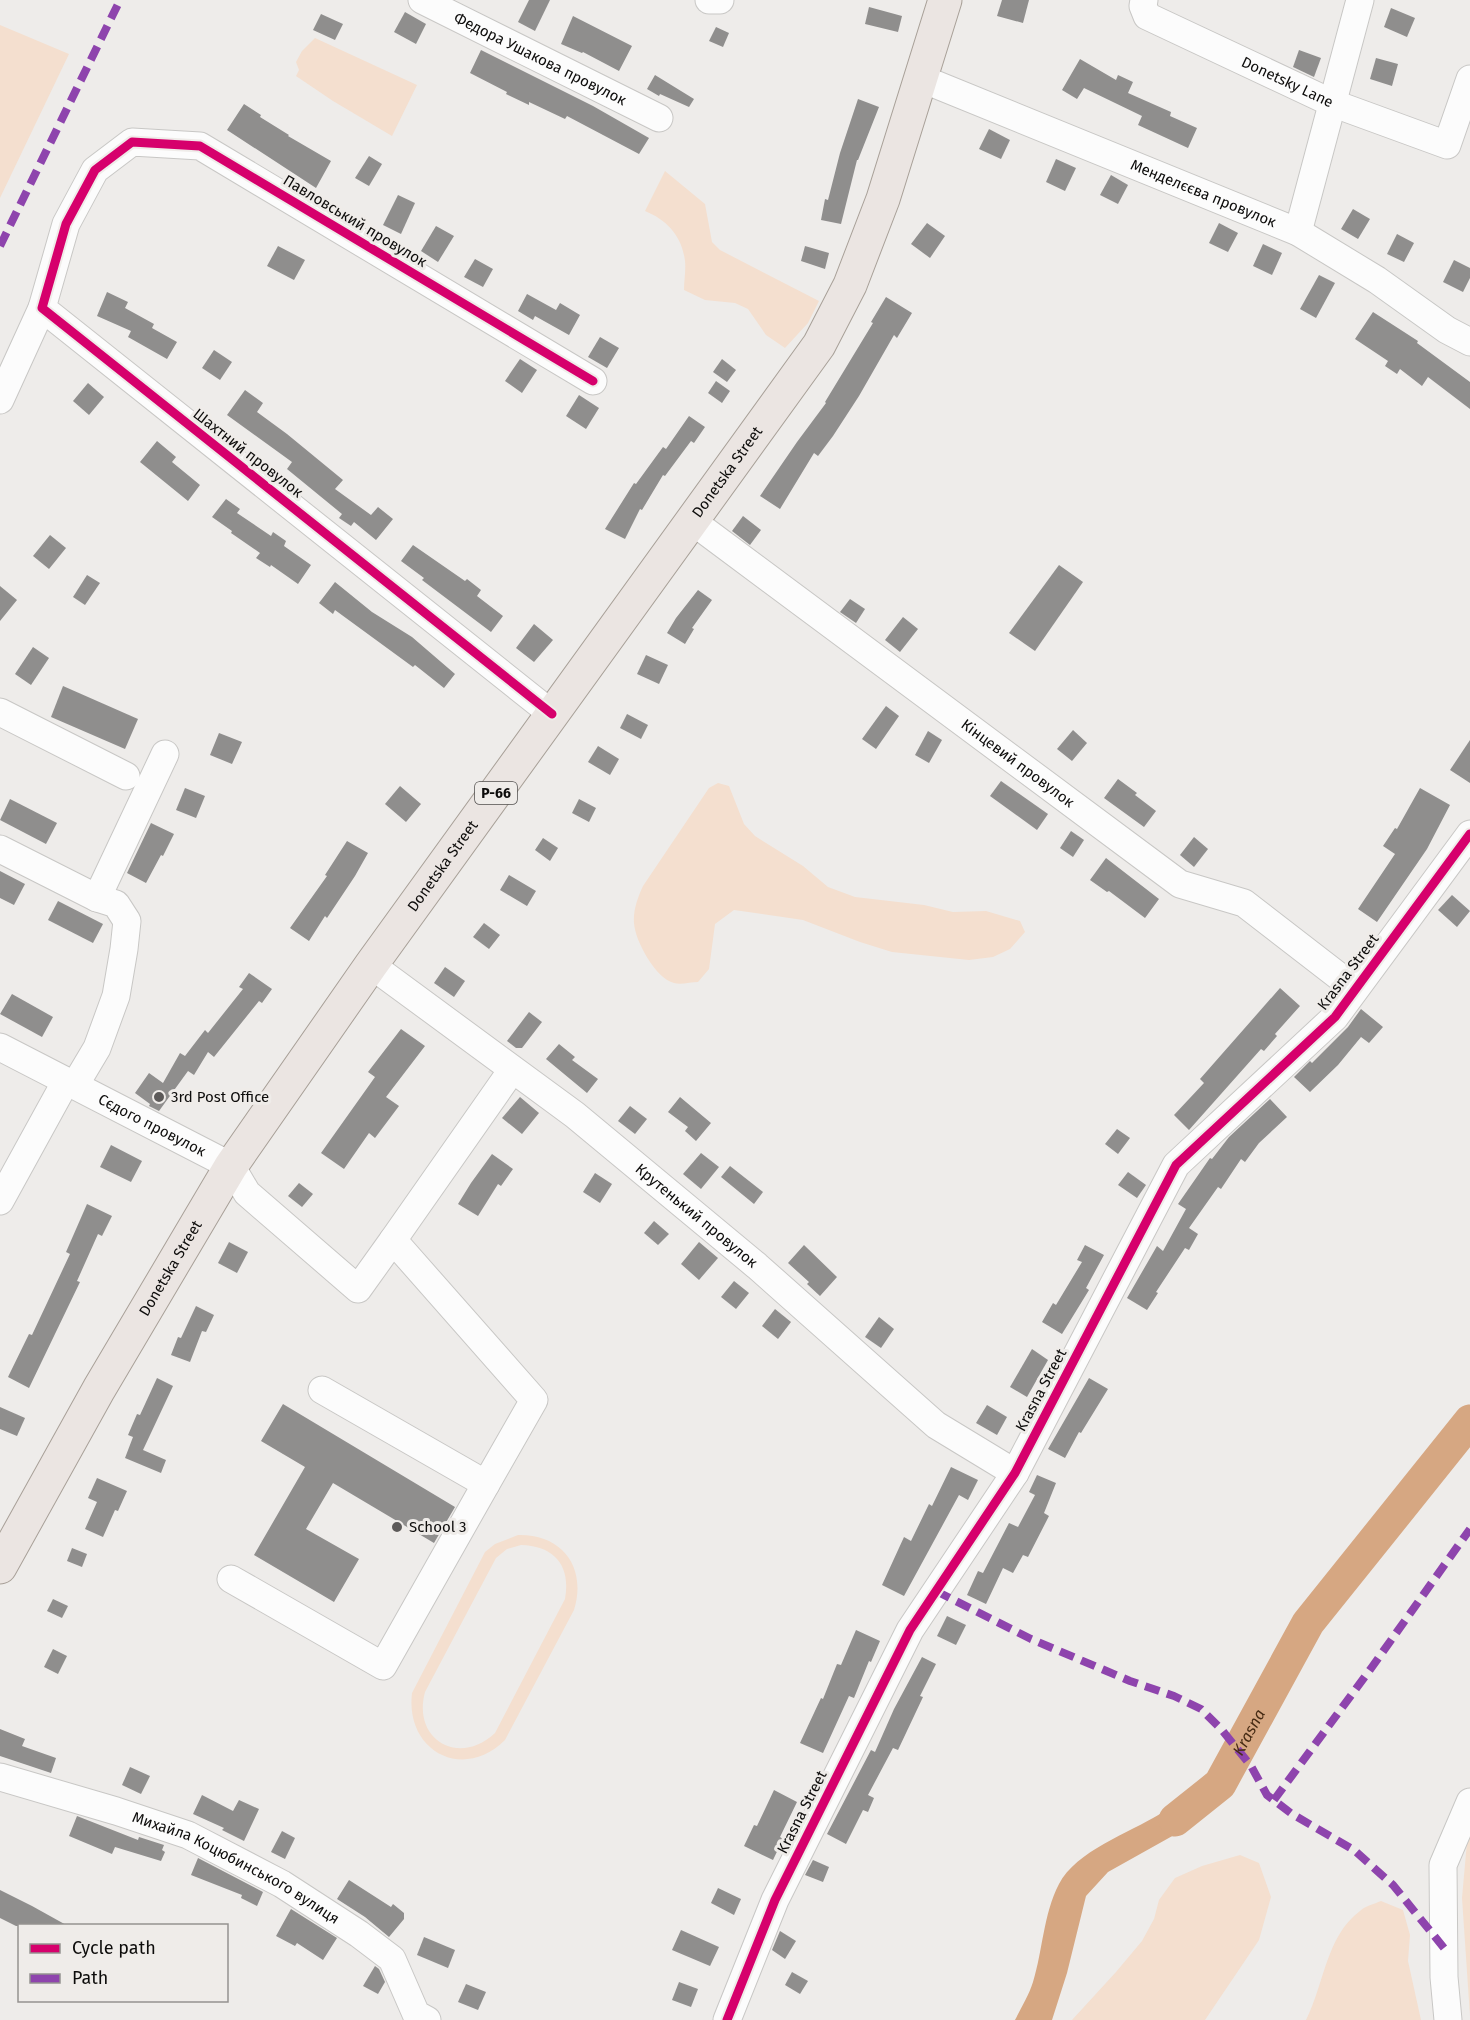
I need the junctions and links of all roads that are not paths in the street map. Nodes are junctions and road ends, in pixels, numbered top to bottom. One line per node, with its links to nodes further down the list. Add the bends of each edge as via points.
1 (422, 0): 10 (street, Федора Ушакова провулок)
2 (708, 0): 3 (street)
3 (720, 0)
4 (945, 0): 7 (main road, Donetska Street / Р-66)
5 (1144, 0): 9 (street, Donetsky Lane, via 1147,16)
6 (1360, 0): 9 (street)
7 (920, 78): 11 (street, Менделєєва провулок); 16 (main road, Donetska Street / Р-66, via 884,198 840,305 819,345)
8 (1470, 79): 9 (street, Donetsky Lane, via 1447,145)
9 (1332, 103): 11 (street)
10 (658, 118)
11 (1298, 232): 13 (street, Менделєєва провулок)
12 (42, 308): 14 (street, Павловський провулок, via 66,224 95,170 132,142 200,146); 15 (street); 18 (street, Шахтний провулок)
13 (1470, 342)
14 (593, 381)
15 (0, 400)
16 (692, 521): 18 (main road, Donetska Street / Р-66); 25 (street, Кінцевий провулок, via 1180,884 1244,903)
17 (0, 712): 20 (street)
18 (552, 714): 24 (main road, Donetska Street / Р-66)
19 (165, 754): 23 (street)
20 (126, 776)
21 (1470, 834): 25 (street, Krasna Street)
22 (0, 849): 23 (street)
23 (97, 898): 28 (street, via 116,904 126,921 124,949 112,1006 97,1048)
24 (371, 965): 27 (street, Крутенький провулок); 29 (main road, Donetska Street / Р-66)
25 (1354, 988): 33 (street, Krasna Street, via 1335,1017 1176,1165)
26 (0, 1047): 28 (street, Сєдого провулок)
27 (512, 1070): 31 (street); 33 (street, Крутенький провулок, via 575,1115 757,1266 936,1425)
28 (70, 1083): 29 (street, Сєдого провулок); 30 (street)
29 (231, 1166): 31 (street, via 247,1193 358,1289); 35 (main road, Donetska Street / Р-66, via 99,1389)
30 (0, 1201)
31 (393, 1240): 34 (street, via 534,1400)
32 (322, 1390): 34 (street)
33 (1015, 1473): 40 (street, Krasna Street, via 910,1630 775,1900)
34 (486, 1484): 36 (street, via 383,1666)
35 (0, 1567)
36 (231, 1579)
37 (0, 1777): 39 (street, Михайла Коцюбинського вулиця, via 188,1835 282,1884 392,1959 416,2014)
38 (1470, 1802): 41 (street, via 1443,1865)
39 (426, 2020)
40 (727, 2020)
41 (1448, 2020)

